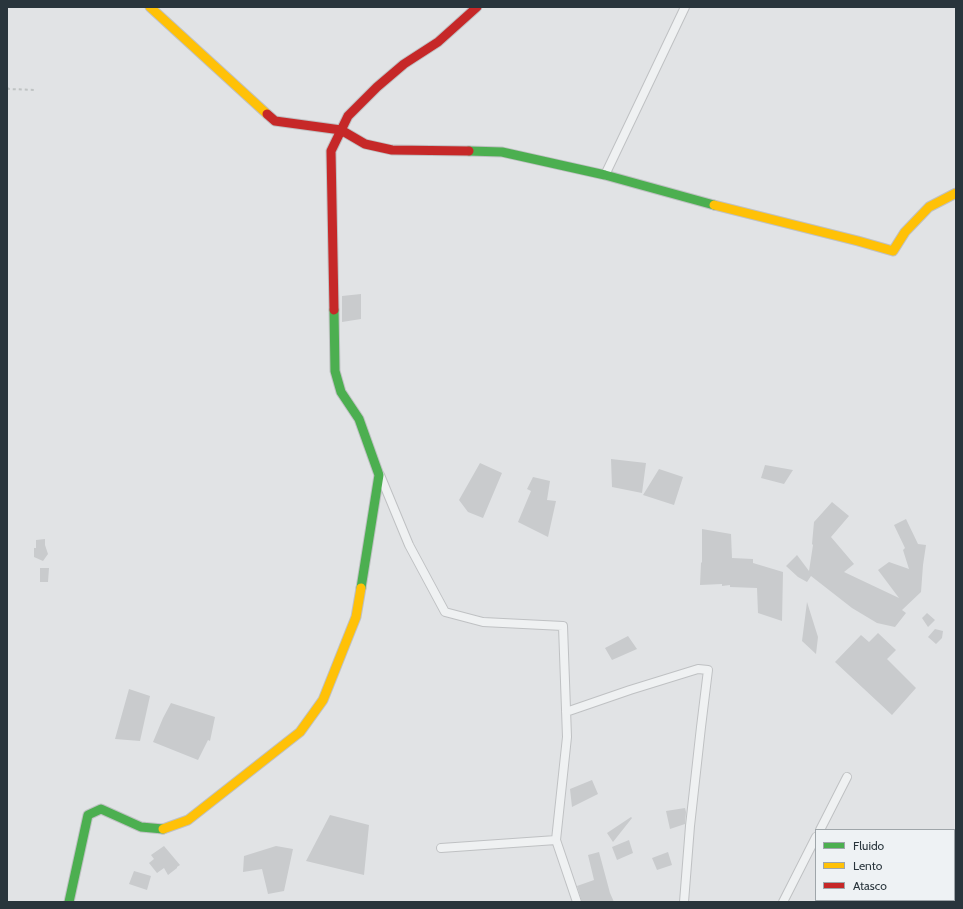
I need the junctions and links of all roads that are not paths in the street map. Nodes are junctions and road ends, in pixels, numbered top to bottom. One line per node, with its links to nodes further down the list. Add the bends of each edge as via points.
1 (150, 7): 4 (street, via 275,121)
2 (477, 7): 4 (street, via 438,42 404,64 377,87 348,116)
3 (685, 7): 5 (street)
4 (341, 130): 5 (street, via 365,144 392,150 502,152); 7 (street, via 331,151 335,371 341,392 359,419)
5 (605, 175): 6 (street, via 894,251 905,232 929,207)
6 (956, 193)
7 (379, 475): 8 (street, via 409,545 445,612 483,622 563,626); 14 (street, via 356,617 323,700 300,732 188,820 162,829 141,827 101,809 88,815)
8 (566, 712): 12 (street, via 567,736); 16 (street, via 698,668 708,670)
9 (847, 777): 10 (street)
10 (821, 829)
11 (815, 839): 17 (street)
12 (556, 840): 13 (street); 15 (street)
13 (441, 848)
14 (69, 902)
15 (577, 902)
16 (684, 902)
17 (783, 902)

